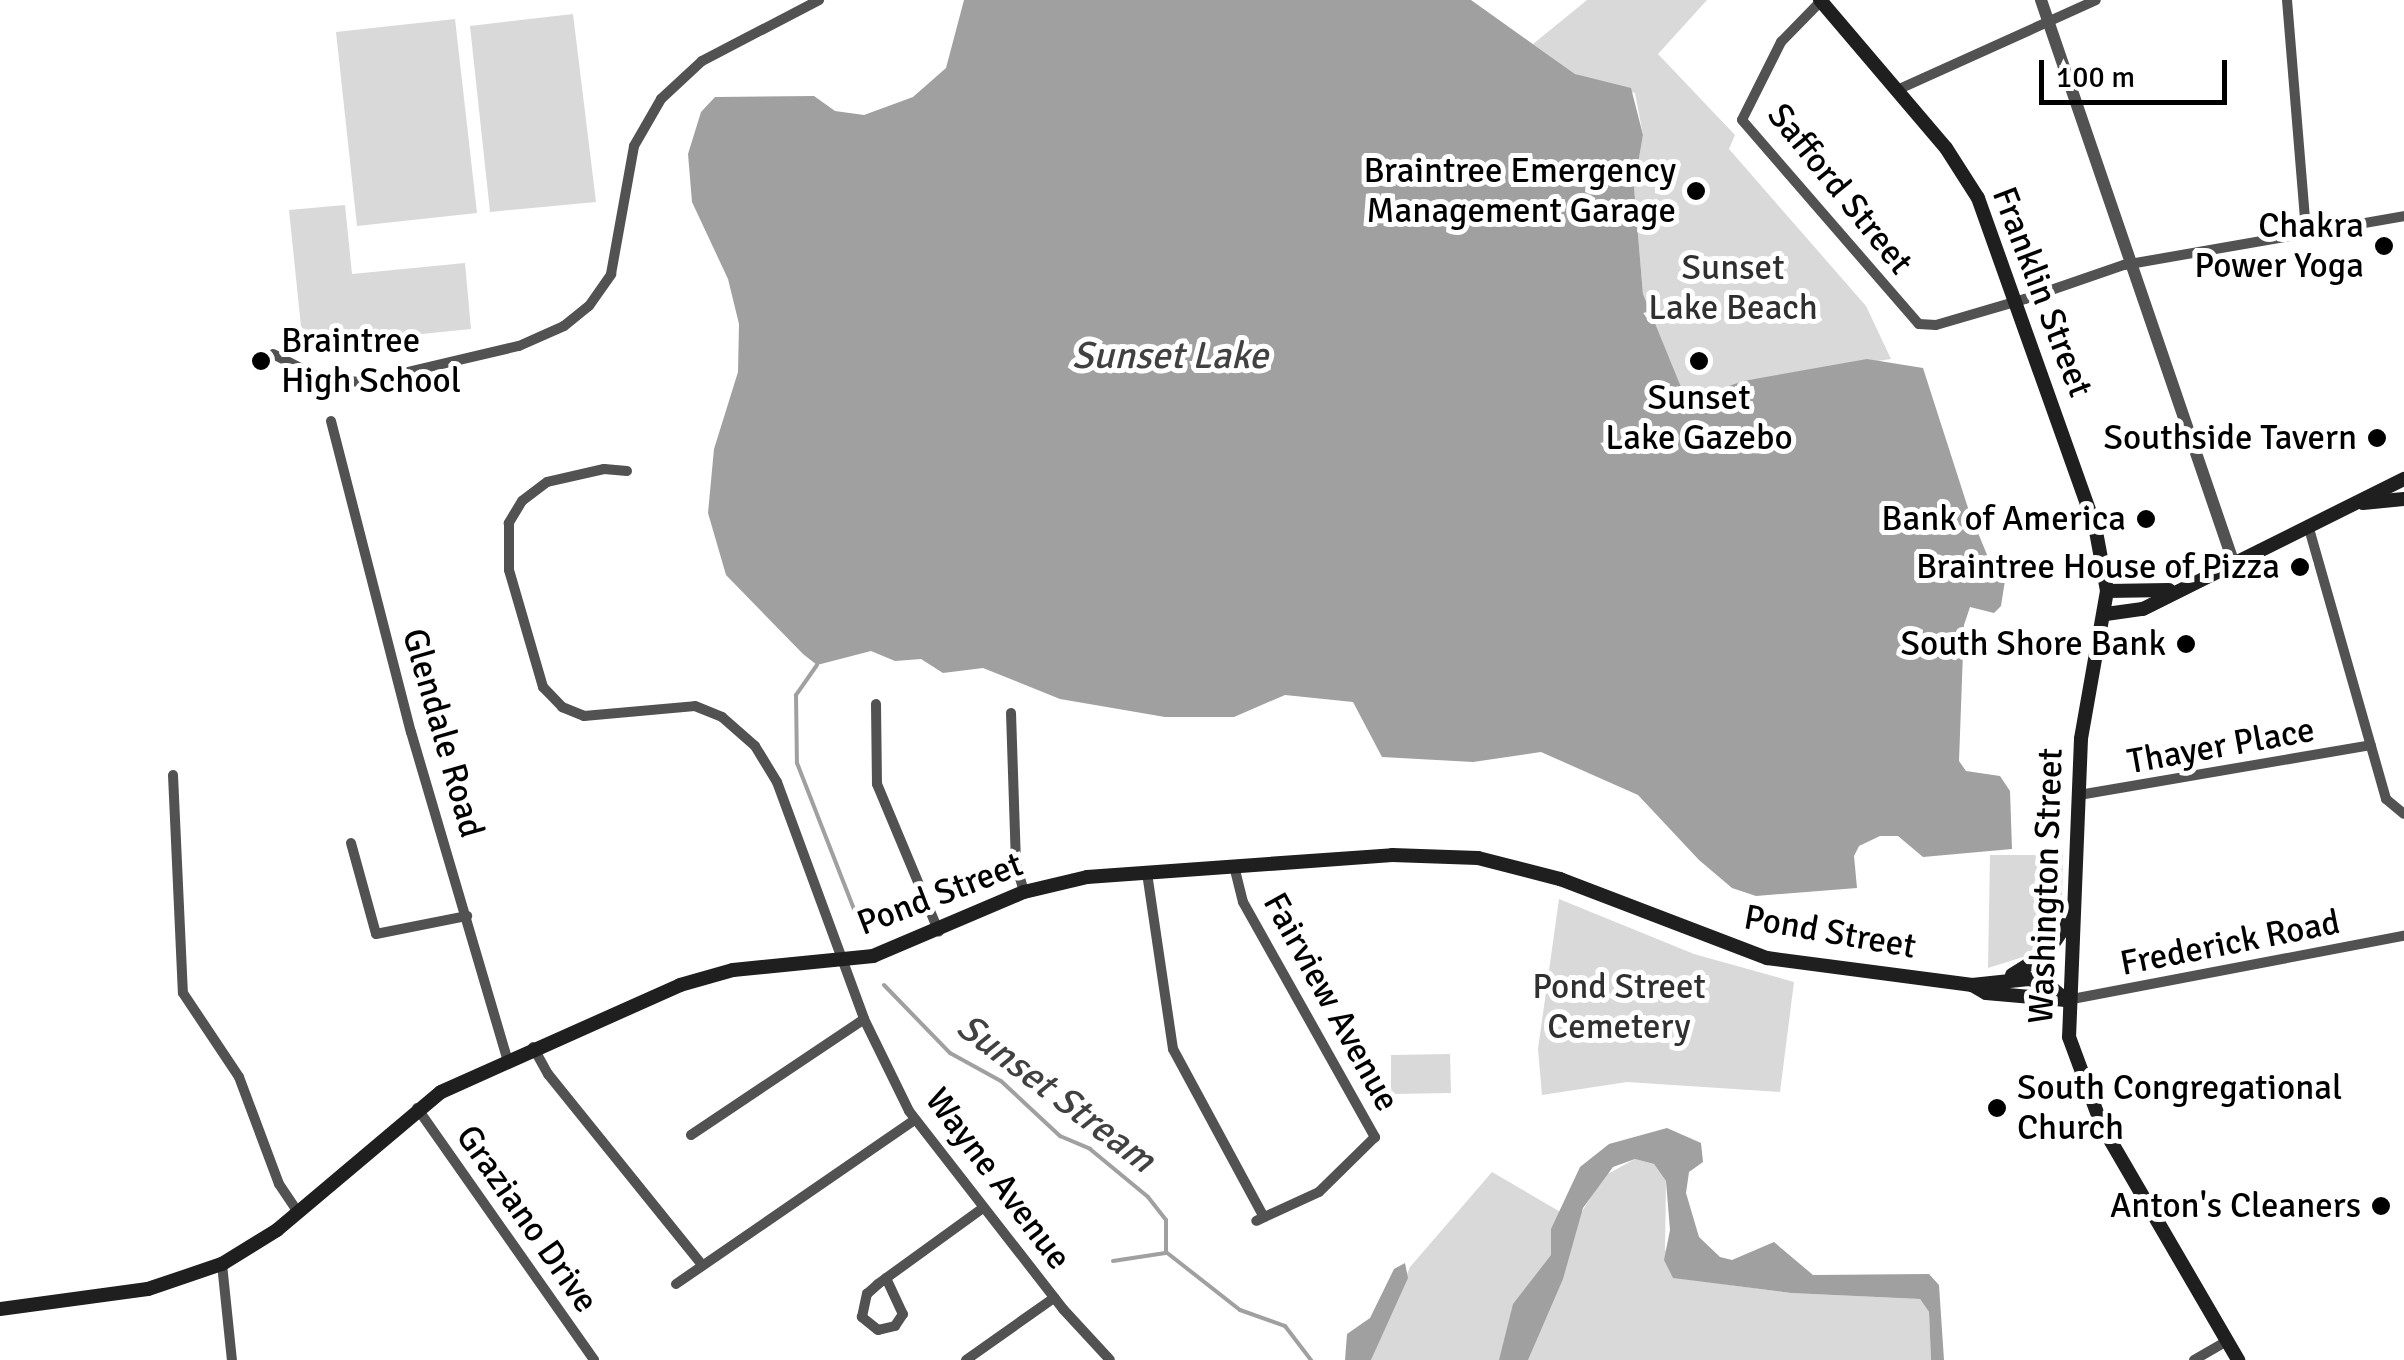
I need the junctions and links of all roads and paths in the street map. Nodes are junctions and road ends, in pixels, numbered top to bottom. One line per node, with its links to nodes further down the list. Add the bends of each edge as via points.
1 (819, 0): 12 (street, via 702,61 654,108 631,157 611,274 589,306 564,326 519,346 354,383 317,378)
2 (1820, 0): 7 (main road, Franklin Street); 11 (street, Safford Street, via 1780,44 1744,111 1744,125 1913,321 1936,325)
3 (2042, 0): 6 (street)
4 (2096, 0): 6 (street)
5 (2288, 0): 9 (street)
6 (2048, 18): 7 (street); 10 (street)
7 (1897, 90): 11 (main road, Franklin Street, via 1970,184)
8 (2404, 216): 9 (street)
9 (2306, 233): 10 (street)
10 (2131, 263): 11 (street); 19 (street)
11 (2018, 301): 21 (main road, Franklin Street, via 2094,526)
12 (274, 354)
13 (331, 421): 34 (street, Glendale Road, via 410,732)
14 (626, 471): 37 (street, Wayne Avenue, via 556,478 527,495 512,515 509,570 540,679 562,706 584,716 686,704 740,731 777,782)
15 (2404, 479): 17 (main road)
16 (2404, 499): 17 (main road)
17 (2348, 506): 18 (main road)
18 (2308, 526): 19 (main road); 25 (street)
19 (2233, 561): 20 (main road)
20 (2174, 588): 21 (main road); 22 (main road, via 2136,612)
21 (2108, 590): 22 (main road, Washington Street)
22 (2106, 614): 27 (main road, Washington Street, via 2083,719)
23 (876, 704): 35 (street, via 877,784)
24 (1011, 713): 32 (street, via 1016,857)
25 (2370, 746): 27 (street, Thayer Place); 28 (street, via 2388,803)
26 (173, 775): 48 (street, via 183,993 240,1077 279,1184)
27 (2079, 795): 33 (main road, Washington Street)
28 (2404, 814)
29 (352, 843): 34 (street, via 376,934)
30 (1234, 866): 31 (main road, Pond Street); 31 (street, Fairview Avenue, via 1240,896 1375,1137 1319,1192 1260,1219 1173,1048); 39 (main road, Pond Street, via 1409,854 1494,860 1752,954)
31 (1148, 872): 32 (main road, Pond Street, via 1073,879)
32 (1024, 892): 35 (main road, Pond Street)
33 (2076, 899): 38 (main road, via 2046,954); 40 (main road, Washington Street)
34 (467, 916): 43 (street, Glendale Road)
35 (939, 932): 37 (main road, Pond Street)
36 (2404, 936): 40 (street, Frederick Road)
37 (842, 960): 41 (street, Wayne Avenue); 42 (main road, Pond Street, via 720,973)
38 (1999, 979): 39 (main road, Pond Street); 40 (main road, Pond Street, via 2040,981)
39 (1972, 985): 40 (main road, Pond Street)
40 (2066, 1000): 55 (main road, Washington Street, via 2071,1048 2095,1113)
41 (864, 1019): 45 (street, Wayne Avenue); 46 (street)
42 (533, 1047): 43 (main road, Pond Street); 50 (street)
43 (507, 1058): 44 (main road, Pond Street)
44 (417, 1108): 48 (main road, Pond Street); 58 (street, Graziano Drive)
45 (914, 1120): 47 (street, Wayne Avenue); 50 (street)
46 (691, 1134)
47 (983, 1208): 51 (street); 53 (street, Wayne Avenue)
48 (298, 1212): 49 (main road, Pond Street)
49 (222, 1264): 54 (main road, Pond Street, via 148,1288); 57 (street)
50 (702, 1265): 52 (street)
51 (886, 1278): 51 (street, via 861,1308 866,1324 882,1330 898,1323 904,1310)
52 (676, 1284)
53 (1054, 1298): 56 (street); 59 (street, Wayne Avenue)
54 (0, 1309)
55 (2227, 1341): 60 (street); 61 (main road, Washington Street)
56 (973, 1358)
57 (232, 1360)
58 (594, 1360)
59 (1110, 1360)
60 (2194, 1360)
61 (2238, 1360)

